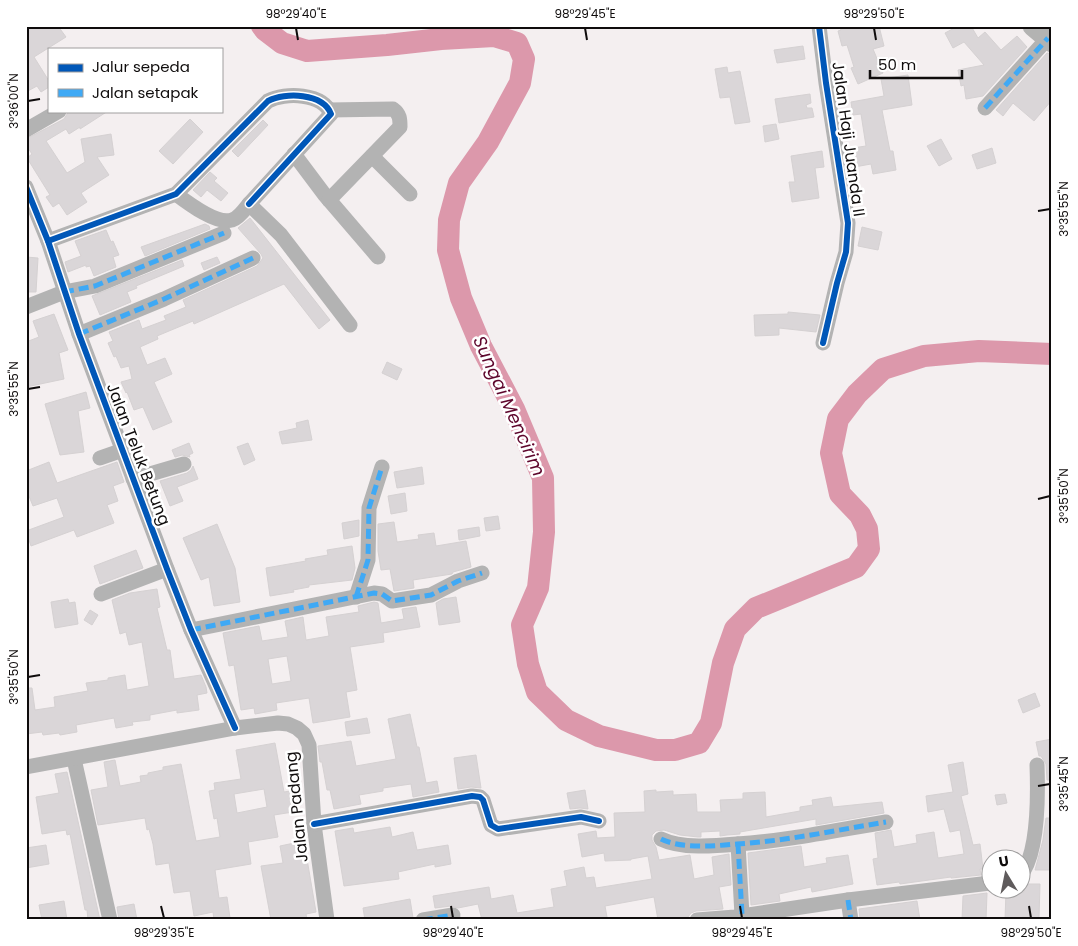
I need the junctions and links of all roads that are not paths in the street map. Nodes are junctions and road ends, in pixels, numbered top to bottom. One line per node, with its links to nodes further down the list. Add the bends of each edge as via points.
1 (819, 26): 22 (street, Jalan Haji Juanda II, via 848,223 846,252)
2 (1044, 35): 3 (street)
3 (985, 108)
4 (329, 110): 7 (street, via 331,114); 8 (street, via 393,109 397,112 400,128); 10 (street, via 323,103 304,97 277,96 268,101)
5 (57, 112): 6 (street)
6 (26, 130)
7 (294, 154): 12 (street); 13 (street)
8 (372, 156): 11 (street); 12 (street)
9 (26, 187): 15 (street, Jalan Teluk Betung)
10 (176, 194): 13 (street, via 215,218 224,220 232,220); 15 (street)
11 (410, 194)
12 (329, 200): 16 (street)
13 (249, 204): 20 (street, via 281,234)
14 (224, 233): 18 (street, via 95,286)
15 (48, 241): 18 (street, Jalan Teluk Betung)
16 (378, 257)
17 (253, 258): 21 (street)
18 (64, 292): 19 (street); 21 (street, Jalan Teluk Betung)
19 (26, 306)
20 (350, 325)
21 (79, 334): 23 (street, Jalan Teluk Betung)
22 (823, 343)
23 (123, 450): 24 (street); 27 (street, Jalan Teluk Betung)
24 (100, 458)
25 (184, 464): 27 (street)
26 (382, 467): 31 (street, via 369,508 368,560)
27 (134, 480): 28 (street, Jalan Teluk Betung)
28 (167, 570): 30 (street); 32 (street, Jalan Teluk Betung)
29 (482, 573): 31 (street, via 426,596 392,601 378,593)
30 (101, 594)
31 (356, 597): 32 (street)
32 (191, 630): 33 (street, Jalan Teluk Betung)
33 (235, 728): 34 (street, Jalan Padang); 39 (street, Jalan Padang, via 288,724 304,734 309,745)
34 (74, 759): 36 (street, Jalan Padang); 47 (street)
35 (1038, 765): 42 (street, via 1036,824)
36 (26, 767)
37 (599, 821): 39 (street, via 581,817 498,829 491,825 483,800 472,796)
38 (886, 822): 41 (street)
39 (314, 824): 48 (street, Jalan Padang)
40 (661, 839): 41 (street, via 668,843 696,846)
41 (738, 844): 46 (street)
42 (1030, 854)
43 (980, 884): 44 (street)
44 (848, 900): 46 (street); 51 (street)
45 (453, 915): 49 (street)
46 (737, 917): 50 (street)
47 (110, 920)
48 (327, 920)
49 (423, 920)
50 (697, 920)
51 (851, 920)

